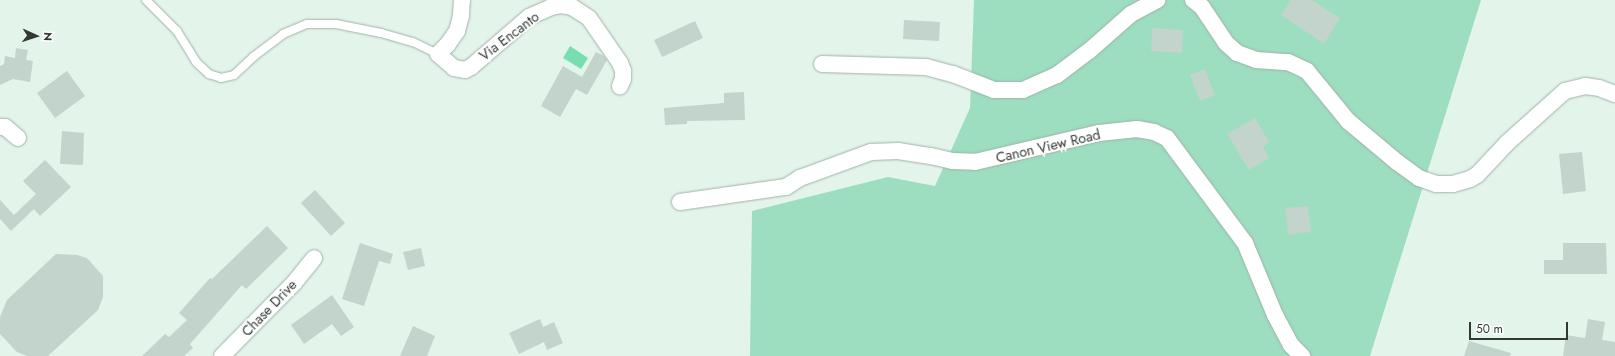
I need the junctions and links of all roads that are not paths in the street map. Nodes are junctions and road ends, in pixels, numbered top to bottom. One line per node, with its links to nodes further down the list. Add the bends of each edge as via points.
1 (146, 0): 5 (lane, via 177,32 196,62 209,74 221,78 234,75 283,34 307,24 336,24 382,33 413,42)
2 (462, 0): 5 (street, via 457,31)
3 (1157, 0): 6 (street, via 1131,14 1057,75 1023,90 994,90 953,74 926,67)
4 (1193, 0): 8 (street, via 1202,7 1226,43 1237,53 1256,60 1288,62 1307,70 1348,121 1419,178 1436,184 1453,184 1477,175 1507,143 1565,91 1586,86)
5 (438, 54): 7 (street, Via Encanto, via 454,68 465,70 535,13 561,5 572,7 589,18 620,64 623,71)
6 (822, 64)
7 (620, 86)
8 (1615, 94)
9 (0, 127): 10 (street, via 5,127)
10 (18, 138)
11 (680, 202): 14 (street, Canon View Road, via 786,188 800,178 871,152 898,151 952,161 976,162 1099,133 1137,129 1154,132 1167,138 1245,243 1275,315 1291,345)
12 (314, 258): 13 (street, Chase Drive, via 294,283)
13 (222, 356)
14 (1302, 356)

